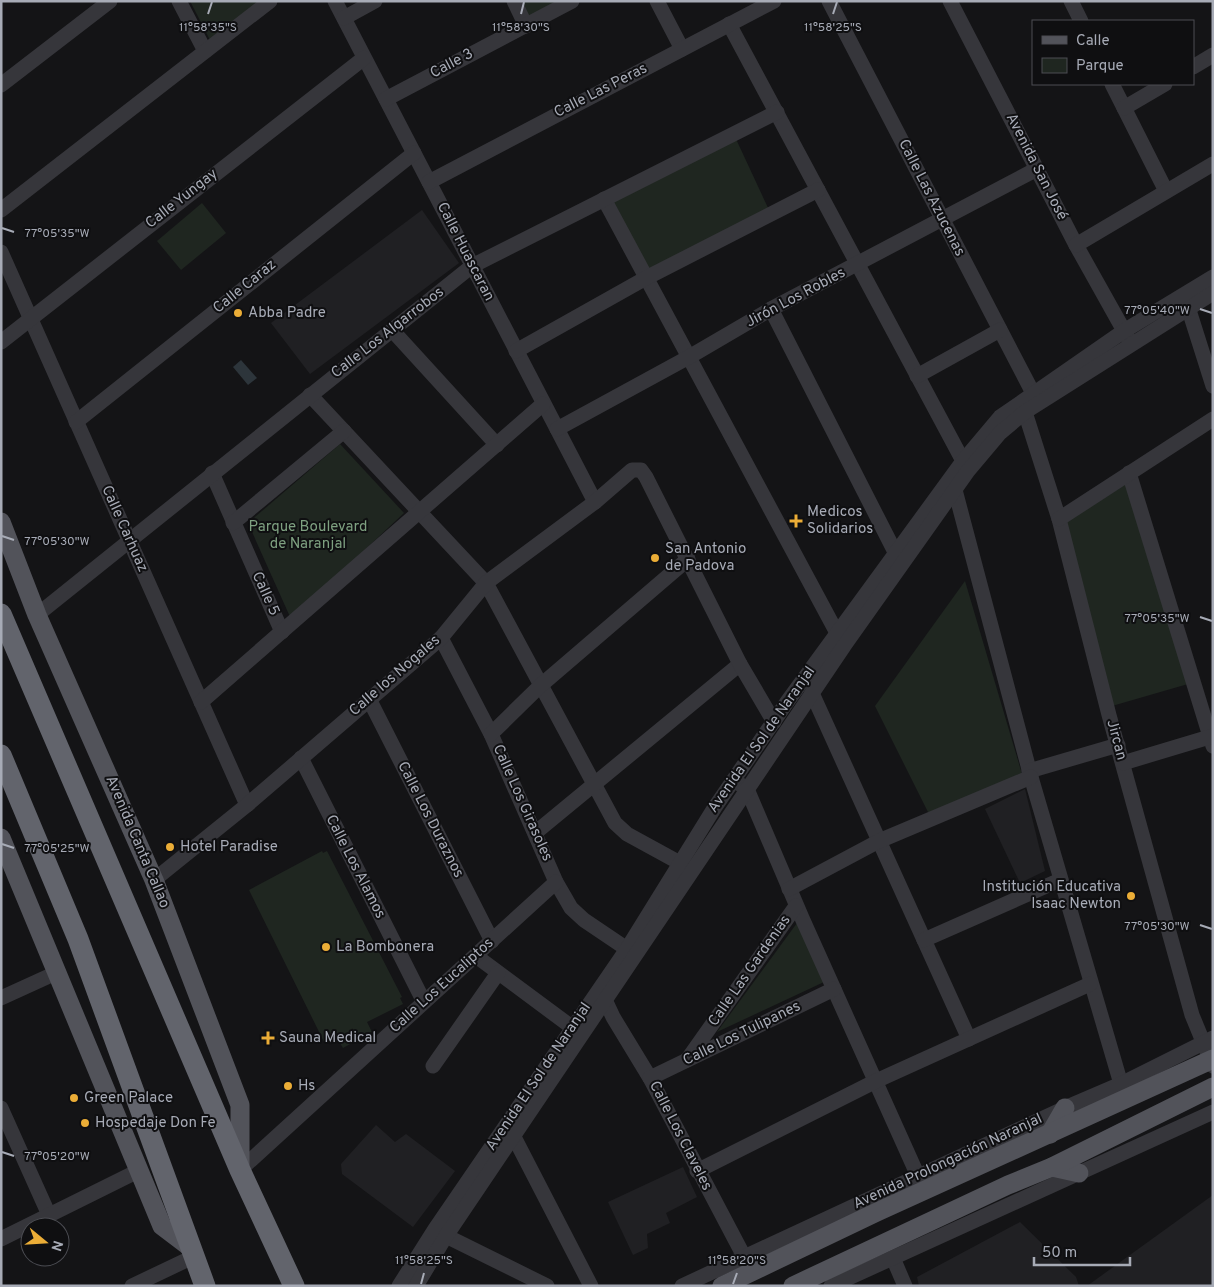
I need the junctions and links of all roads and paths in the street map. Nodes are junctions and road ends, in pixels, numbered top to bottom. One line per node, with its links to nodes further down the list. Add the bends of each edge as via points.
1 (110, 1): 22 (street)
2 (179, 1): 18 (street)
3 (270, 1): 18 (street)
4 (335, 1): 13 (street, Calle Huascaran)
5 (375, 1): 13 (street)
6 (514, 1): 16 (street)
7 (572, 1): 16 (street, Calle 3)
8 (657, 1): 17 (street)
9 (774, 1): 15 (street, Calle Las Peras)
10 (829, 1): 36 (street, Calle Las Azucenas)
11 (950, 1): 30 (street, Avenida San José)
12 (1070, 1): 14 (street)
13 (344, 18): 20 (street, Calle Huascaran)
14 (1080, 20)
15 (729, 24): 17 (street, Calle Las Peras); 27 (street)
16 (526, 26): 25 (street, Calle 3)
17 (682, 50): 31 (street, Calle Las Peras)
18 (205, 51): 35 (street)
19 (1213, 55): 21 (street)
20 (364, 58): 25 (street, Calle Huascaran); 46 (street, Calle Yungay)
21 (1194, 66)
22 (1, 85)
23 (1112, 85): 26 (street)
24 (1163, 85): 26 (street)
25 (386, 99): 28 (street, Calle Huascaran)
26 (1124, 108): 33 (street)
27 (777, 112): 32 (street); 34 (street, Calle Los Algarrobos)
28 (414, 153): 31 (street, Calle Huascaran); 61 (street, Calle Caraz)
29 (1213, 164): 33 (street)
30 (1037, 169): 36 (street, Jirón Los Robles); 37 (street, Avenida San José)
31 (429, 182): 40 (street, Calle Huascaran)
32 (818, 190): 39 (street); 42 (street)
33 (1166, 191): 37 (street)
34 (604, 199): 40 (street, Calle Los Algarrobos); 42 (street)
35 (1, 210)
36 (943, 220): 39 (street, Jirón Los Robles); 48 (street, Calle Las Azucenas)
37 (1076, 245): 49 (street, Avenida San José)
38 (1, 252): 46 (street, Calle Carhuaz)
39 (858, 264): 45 (street, Jirón Los Robles); 54 (street)
40 (472, 266): 47 (street, Calle Los Algarrobos); 52 (street, Calle Huascaran)
41 (1213, 277): 49 (street, Avenida El Sol de Naranjal)
42 (646, 278): 52 (street); 53 (street)
43 (1213, 293): 44 (street, Avenida El Sol de Naranjal)
44 (1188, 307): 51 (street, Avenida El Sol de Naranjal); 55 (street)
45 (772, 309): 53 (street, Jirón Los Robles); 75 (street)
46 (30, 318): 50 (street, Calle Yungay); 61 (street, Calle Carhuaz)
47 (392, 330): 57 (street, Calle Los Algarrobos); 64 (street)
48 (1000, 330): 54 (street); 56 (street, Calle Las Azucenas)
49 (1124, 331): 51 (street, Avenida San José); 56 (street, Avenida El Sol de Naranjal)
50 (1, 342)
51 (1132, 345): 59 (street, Avenida El Sol de Naranjal)
52 (516, 350): 58 (street, Calle Huascaran)
53 (689, 357): 62 (street, Jirón Los Robles); 81 (street)
54 (917, 376): 65 (street)
55 (1213, 386)
56 (1034, 394): 65 (street, Avenida El Sol de Naranjal, via 1000,417)
57 (310, 395): 63 (street); 66 (street, Calle Los Algarrobos)
58 (544, 404): 62 (street, Calle Huascaran); 64 (street)
59 (1025, 412): 68 (street, Avenida El Sol de Naranjal, via 1000,433); 71 (street, Jircan)
60 (1213, 419): 67 (street)
61 (76, 422): 74 (street, Calle Carhuaz)
62 (557, 429): 69 (street, Calle Huascaran)
63 (344, 431): 70 (street); 73 (street)
64 (497, 445): 70 (street)
65 (962, 461): 75 (street, Avenida El Sol de Naranjal)
66 (212, 473): 73 (street, Calle 5); 74 (street, Calle Los Algarrobos)
67 (1129, 473): 71 (street); 90 (street)
68 (955, 490): 85 (street, Avenida El Sol de Naranjal); 95 (street)
69 (595, 502): 76 (street, Calle los Nogales, via 632,470 641,470); 77 (street, Calle los Nogales)
70 (419, 513): 77 (street); 80 (street)
71 (1059, 519): 91 (street, Jircan)
72 (1, 522): 79 (main road, Avenida Canta Callao)
73 (233, 523): 80 (street, Calle 5)
74 (128, 540): 79 (street, Calle Los Algarrobos); 87 (street, Calle Carhuaz)
75 (895, 552): 81 (street, Avenida El Sol de Naranjal)
76 (688, 560): 83 (street); 84 (street)
77 (486, 584): 82 (street, Calle los Nogales); 84 (street)
78 (1, 614): 136 (highway, Avenida Canta Callao)
79 (37, 614): 104 (main road, Avenida Canta Callao)
80 (282, 632): 87 (street)
81 (837, 632): 88 (street, Avenida El Sol de Naranjal)
82 (440, 638): 86 (street, Calle los Nogales); 89 (street, Calle Los Girasoles)
83 (740, 664): 88 (street); 97 (street)
84 (540, 686): 89 (street); 97 (street)
85 (812, 693): 98 (street, Avenida El Sol de Naranjal); 102 (street)
86 (369, 699): 93 (street, Calle los Nogales); 110 (street, Calle Los Duraznos)
87 (201, 702): 99 (street, Calle Carhuaz)
88 (774, 722): 96 (street, Avenida El Sol de Naranjal)
89 (491, 734): 100 (street, Calle Los Girasoles)
90 (1212, 740): 94 (street)
91 (1118, 745): 94 (street, Jircan); 95 (street)
92 (1, 755): 144 (highway, via 78,939)
93 (301, 758): 99 (street, Calle los Nogales); 118 (street, Calle Los Alamos)
94 (1122, 763): 122 (street, Jircan, via 1192,1015)
95 (1030, 774): 102 (street); 105 (street)
96 (734, 779): 98 (street); 103 (street, Avenida El Sol de Naranjal)
97 (592, 784): 100 (street); 103 (street, via 615,823 627,834)
98 (747, 790): 107 (street); 119 (street, Avenida El Sol de Naranjal)
99 (247, 805): 104 (street, Calle los Nogales)
100 (536, 833): 106 (street, Calle Los Girasoles)
101 (1, 838): 113 (main road)
102 (880, 841): 107 (street); 109 (street)
103 (680, 863): 111 (street, Avenida El Sol de Naranjal)
104 (154, 880): 136 (main road, Avenida Canta Callao, via 240,1105)
105 (1060, 880): 109 (street); 115 (street)
106 (556, 882): 110 (street, Calle Los Eucaliptos); 111 (street, Calle Los Girasoles, via 572,908 584,920)
107 (789, 889): 108 (street)
108 (796, 906): 116 (street); 123 (street, Calle Las Gardenias)
109 (924, 940): 121 (street)
110 (492, 941): 112 (street, Calle Los Eucaliptos)
111 (627, 948): 120 (street, Avenida El Sol de Naranjal)
112 (476, 956): 114 (street); 118 (street, Calle Los Eucaliptos)
113 (58, 972): 117 (street); 137 (main road)
114 (498, 973): 120 (street); 125 (street)
115 (1090, 984): 121 (street); 128 (street)
116 (834, 989): 123 (street, Calle Los Tulipanes); 127 (street)
117 (1, 998)
118 (424, 1002): 136 (street, Calle Los Eucaliptos)
119 (606, 1002): 126 (street, Calle Los Claveles); 134 (street, Avenida El Sol de Naranjal)
120 (573, 1028): 150 (street, Avenida El Sol de Naranjal)
121 (969, 1039): 127 (street)
122 (1208, 1040): 124 (street, Jircan); 128 (street, Avenida Prolongación Naranjal)
123 (687, 1060): 126 (street, Calle Los Tulipanes)
124 (1212, 1062): 133 (main road, Avenida Prolongación Naranjal)
125 (433, 1066)
126 (650, 1078): 138 (street, Calle Los Claveles)
127 (876, 1082): 138 (street); 140 (street)
128 (1121, 1084): 131 (street, Avenida Prolongación Naranjal)
129 (1213, 1087): 135 (main road)
130 (1, 1108): 141 (street)
131 (1065, 1108): 133 (main road); 140 (street, Avenida Prolongación Naranjal)
132 (1213, 1112): 139 (street)
133 (1050, 1134): 146 (main road, Avenida Prolongación Naranjal)
134 (514, 1137): 142 (street, Avenida El Sol de Naranjal); 153 (street)
135 (1052, 1167): 139 (main road); 156 (main road)
136 (240, 1170): 149 (highway, Avenida Canta Callao)
137 (138, 1171): 141 (street); 144 (main road, via 162,1226)
138 (697, 1171): 146 (street, Calle Los Claveles)
139 (1079, 1173): 145 (street)
140 (918, 1176): 146 (street, Avenida Prolongación Naranjal)
141 (49, 1215): 143 (street)
142 (446, 1236): 151 (street, Avenida El Sol de Naranjal); 152 (street)
143 (1, 1238)
144 (193, 1252): 147 (street); 148 (highway)
145 (893, 1258): 157 (street); 158 (street)
146 (748, 1264): 154 (street, Avenida Prolongación Naranjal); 155 (main road, Avenida Prolongación Naranjal)
147 (132, 1286)
148 (205, 1286)
149 (294, 1286)
150 (399, 1286)
151 (416, 1286)
152 (547, 1286)
153 (592, 1286)
154 (682, 1286)
155 (722, 1286)
156 (793, 1286)
157 (831, 1286)
158 (904, 1286)

